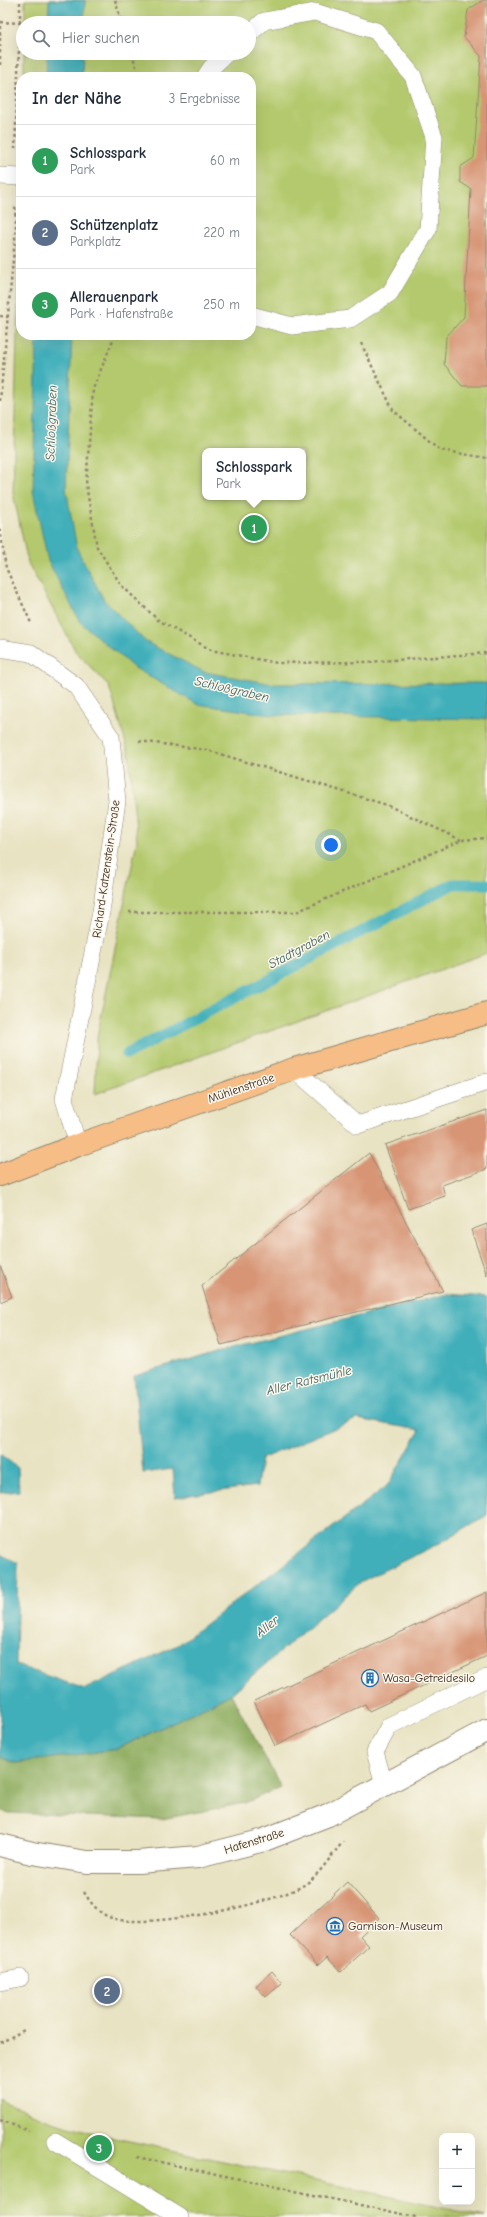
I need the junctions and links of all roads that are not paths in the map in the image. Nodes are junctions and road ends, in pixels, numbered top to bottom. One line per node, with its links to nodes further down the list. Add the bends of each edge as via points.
1 (256, 28): 4 (lane, via 264,21 315,12 376,31 413,76 434,137 428,229 390,293 350,319 292,326)
2 (220, 60): 3 (lane)
3 (208, 72)
4 (256, 316)
5 (0, 648): 9 (lane, Richard-Katzenstein-Straße, via 31,654 76,686 112,737 117,801 101,912 64,1099)
6 (487, 1013): 7 (main road, Mühlenstraße)
7 (294, 1069): 8 (lane, via 358,1125); 9 (main road, Mühlenstraße)
8 (487, 1082)
9 (78, 1145): 10 (main road, Mühlenstraße)
10 (0, 1175)
11 (487, 1678): 13 (lane, via 389,1726 375,1752)
12 (487, 1730): 13 (street, Hafenstraße)
13 (384, 1784): 14 (street, Hafenstraße, via 328,1815 264,1840 198,1857 138,1862 86,1862)
14 (0, 1845)
15 (20, 1978): 16 (lane)
16 (0, 1982)
17 (55, 2141): 18 (lane)
18 (180, 2217)

